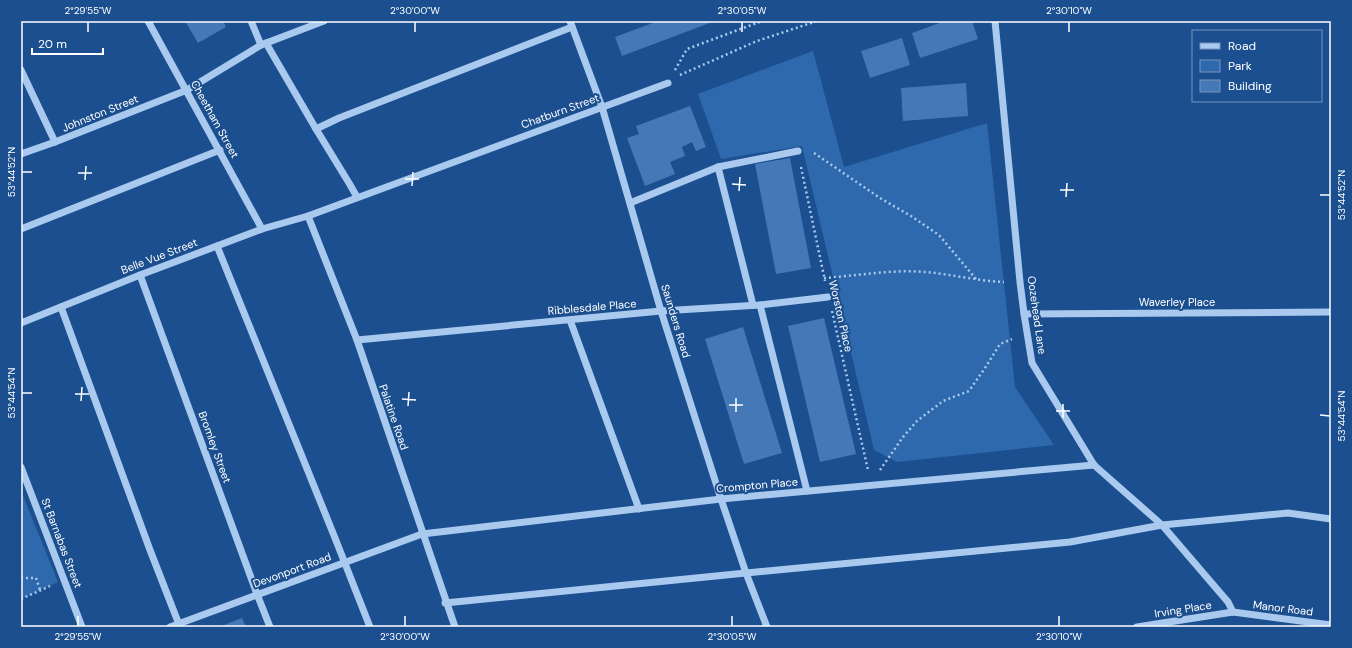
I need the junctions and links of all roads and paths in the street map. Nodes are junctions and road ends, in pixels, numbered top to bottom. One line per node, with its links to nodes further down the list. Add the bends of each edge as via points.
1 (148, 21): 11 (street, Cheetham Street)
2 (251, 21): 8 (street)
3 (324, 21): 8 (street, Johnston Street)
4 (762, 21): 10 (path, via 686,49)
5 (817, 21): 10 (path, via 757,41 685,72)
6 (994, 21): 28 (street, Oozehead Lane)
7 (571, 24): 12 (street, Saunders Road); 13 (street, via 339,118)
8 (264, 44): 11 (street, Johnston Street); 13 (street)
9 (21, 70): 14 (street)
10 (668, 83): 12 (street, Chatburn Street)
11 (187, 90): 14 (street, Johnston Street); 15 (street, Cheetham Street)
12 (602, 107): 19 (street, Chatburn Street); 20 (street, Saunders Road)
13 (316, 130): 19 (street)
14 (55, 142): 17 (street, Johnston Street)
15 (220, 150): 22 (street); 23 (street, Cheetham Street)
16 (798, 151): 18 (street); 26 (path, Worston Place); 27 (path, via 810,150 939,235)
17 (21, 154)
18 (718, 167): 20 (street); 30 (street)
19 (357, 197): 21 (street, Chatburn Street)
20 (630, 202): 32 (street, Saunders Road)
21 (308, 216): 23 (street, Belle Vue Street); 38 (street, Palatine Road)
22 (21, 229)
23 (262, 229): 24 (street, Belle Vue Street)
24 (217, 246): 25 (street, Belle Vue Street); 48 (street)
25 (140, 275): 31 (street, Belle Vue Street); 53 (street, Bromley Street)
26 (824, 278): 27 (path, via 884,272 924,272); 29 (path, Worston Place)
27 (976, 279): 28 (path)
28 (1020, 282): 34 (street, Oozehead Lane)
29 (828, 297): 30 (street, Ribblesdale Place); 41 (path, Worston Place)
30 (757, 305): 32 (street, Ribblesdale Place); 42 (street)
31 (61, 307): 36 (street, Belle Vue Street); 58 (street)
32 (661, 311): 35 (street, Ribblesdale Place); 43 (street, Saunders Road)
33 (1331, 312): 34 (street, Waverley Place)
34 (1024, 314): 37 (street, Oozehead Lane)
35 (570, 320): 38 (street, Ribblesdale Place); 44 (street)
36 (21, 323)
37 (1027, 332): 39 (street, Oozehead Lane, via 1032,363); 41 (path, via 1000,344 969,391 943,401 917,421 884,462)
38 (357, 340): 47 (street, Palatine Road)
39 (1094, 465): 41 (street, Crompton Place); 46 (street, Oozehead Lane)
40 (21, 467): 51 (street, St Barnabas Street)
41 (871, 485): 42 (street, Crompton Place)
42 (807, 491): 43 (street, Crompton Place)
43 (721, 499): 44 (street, Crompton Place); 49 (street, Saunders Road)
44 (639, 509): 47 (street, Crompton Place)
45 (1331, 519): 46 (street, via 1288,513)
46 (1162, 525): 49 (street, via 1070,542); 56 (street, Oozehead Lane, via 1228,602)
47 (422, 534): 48 (street, Devonport Road); 55 (street, Palatine Road)
48 (345, 562): 53 (street, Devonport Road); 63 (street)
49 (746, 572): 55 (street); 65 (street, Saunders Road)
50 (21, 578): 52 (path, via 36,578)
51 (64, 580): 52 (path); 60 (street, St Barnabas Street)
52 (40, 590): 54 (path)
53 (257, 594): 58 (street, Devonport Road); 62 (street, Bromley Street)
54 (21, 599)
55 (445, 603): 64 (street, Palatine Road)
56 (1233, 612): 57 (street, Irving Place); 59 (street, Manor Road)
57 (1182, 620): 66 (street, Irving Place); 67 (street)
58 (179, 625): 61 (street, Devonport Road)
59 (1331, 625)
60 (82, 627)
61 (170, 627)
62 (270, 627)
63 (370, 627)
64 (455, 627)
65 (767, 627)
66 (1137, 627)
67 (1187, 627)

